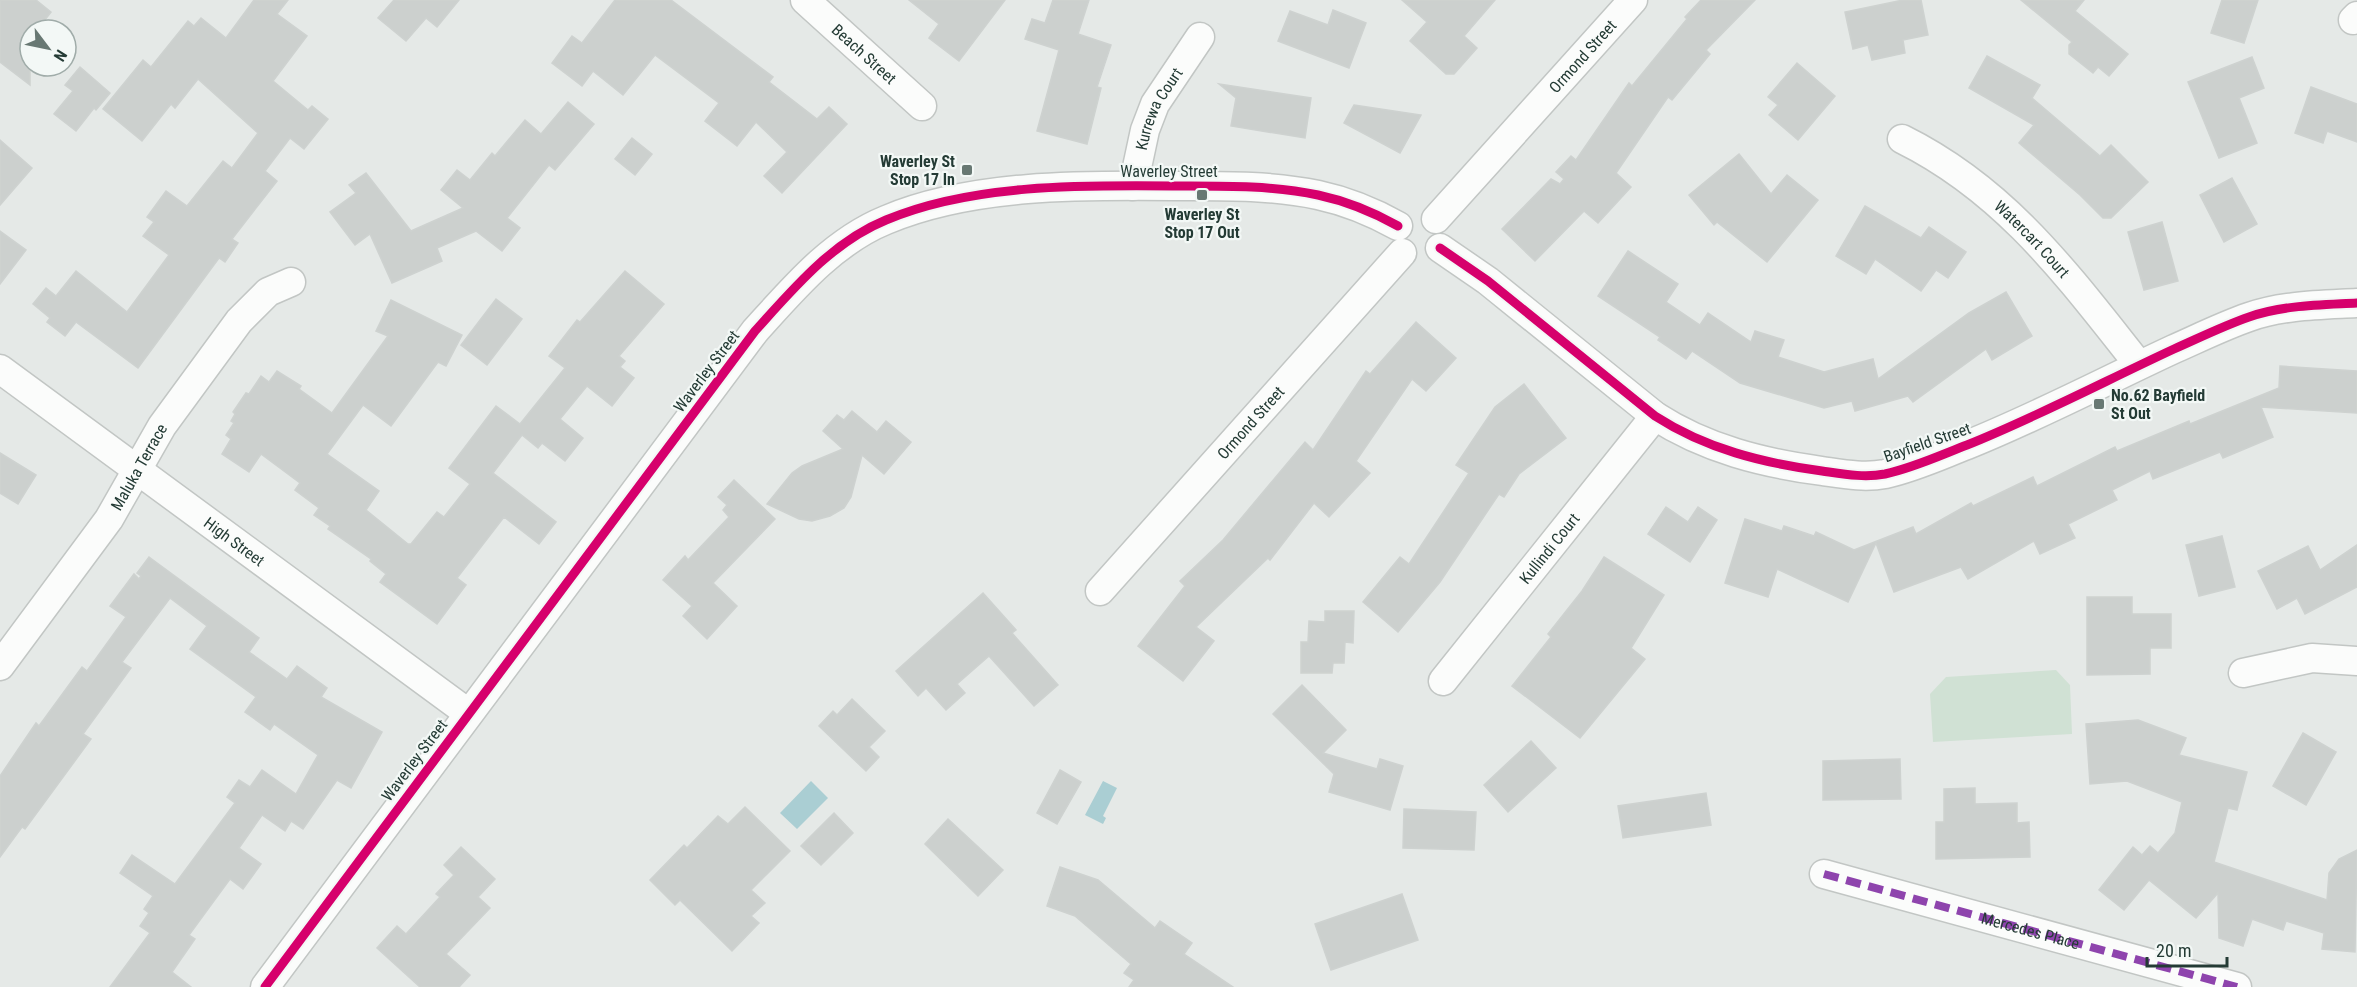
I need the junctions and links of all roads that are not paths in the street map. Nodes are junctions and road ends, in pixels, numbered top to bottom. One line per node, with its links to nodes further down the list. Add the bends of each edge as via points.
1 (805, 0): 4 (street, Beach Street)
2 (1633, 0): 7 (street, Ormond Street)
3 (1200, 37): 6 (street, Kurrewa Court, via 1155,104)
4 (922, 106)
5 (1902, 139): 12 (street, Watercart Court, via 1970,179 2006,212 2058,265)
6 (1133, 186): 8 (street, Waverley Street, via 1285,189 1342,201 1379,215); 21 (street, Waverley Street, via 1000,192 950,200 885,220 849,240 816,266 755,331)
7 (1436, 219): 8 (street, via 1422,212 1408,215); 9 (street, via 1443,233)
8 (1400, 240): 9 (street, via 1412,259 1420,260); 16 (street, Ormond Street)
9 (1440, 248): 14 (street, Bayfield Street, via 1488,281)
10 (291, 282): 15 (street, Maluka Terrace, via 268,292 239,321 162,426)
11 (2357, 303): 12 (street, Bayfield Street, via 2250,316)
12 (2139, 365): 14 (street, Bayfield Street, via 2004,430 1886,474 1845,474 1743,456 1705,444)
13 (0, 369): 15 (street, High Street)
14 (1655, 416): 20 (street, Kullindi Court)
15 (137, 470): 18 (street, Maluka Terrace, via 109,519); 21 (street, High Street)
16 (1100, 591)
17 (2357, 661): 19 (street, via 2312,658)
18 (0, 666)
19 (2243, 673)
20 (1443, 681)
21 (468, 713): 23 (street, Waverley Street)
22 (1824, 874): 24 (street, Mercedes Place)
23 (265, 987)
24 (2236, 987)

